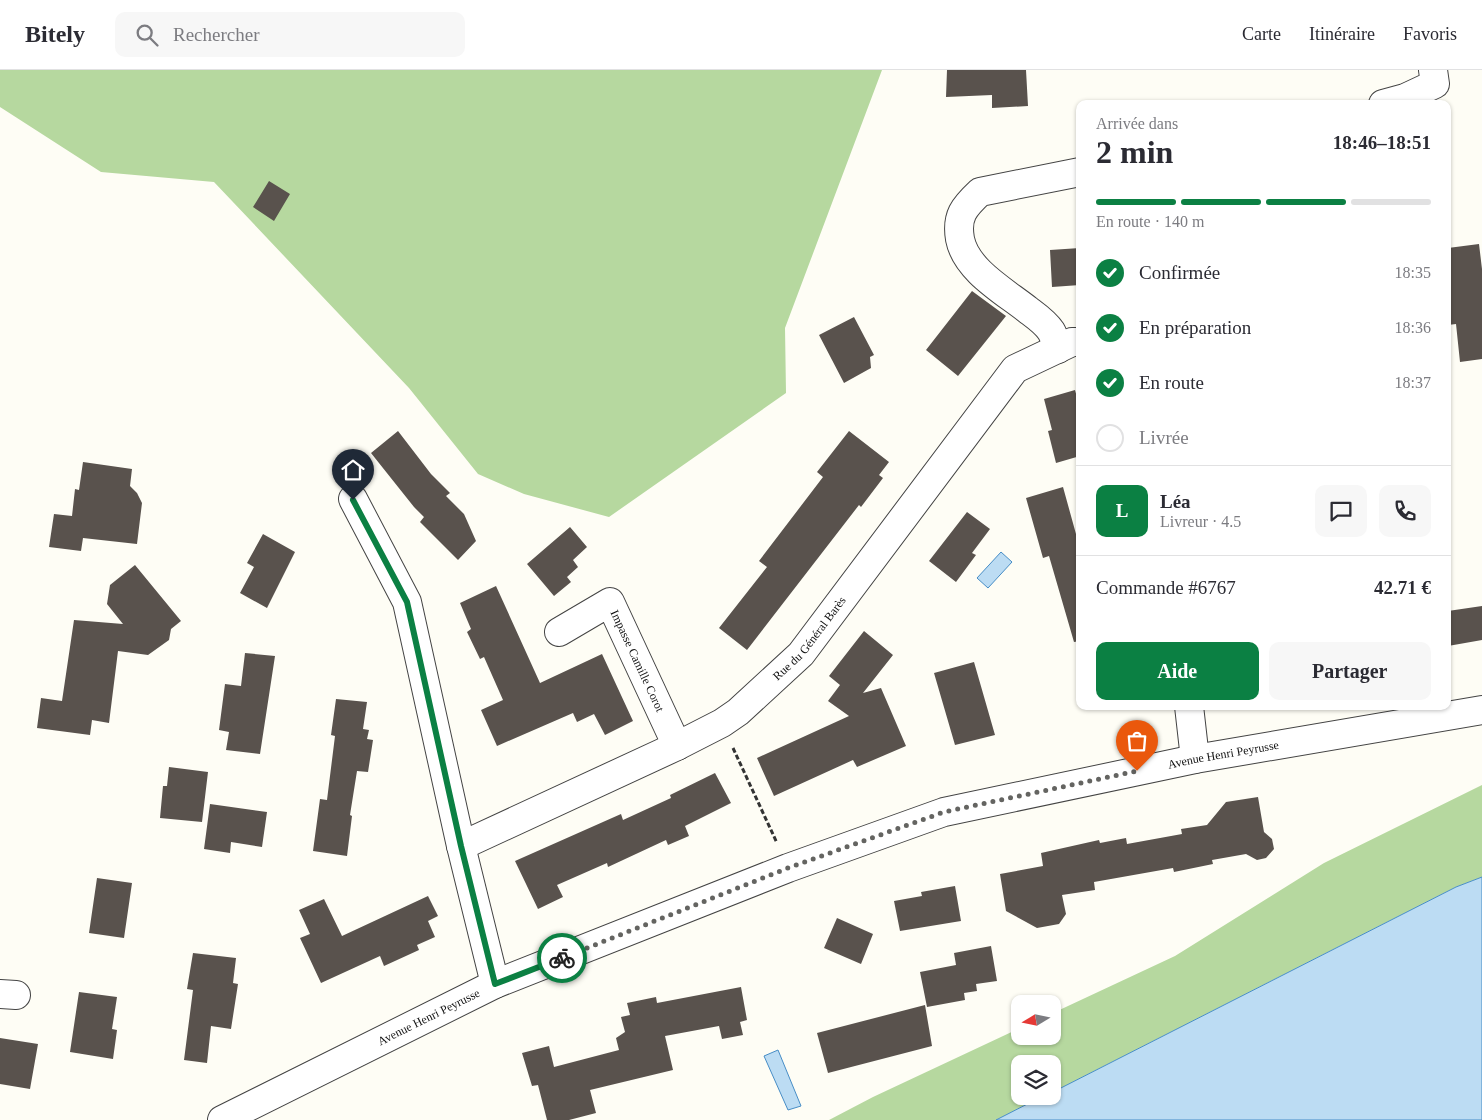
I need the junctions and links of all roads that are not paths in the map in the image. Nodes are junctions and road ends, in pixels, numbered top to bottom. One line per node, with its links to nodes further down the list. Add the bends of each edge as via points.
1 (1433, 70): 2 (street, via 1435,84)
2 (1398, 100)
3 (1076, 173): 4 (street, via 980,192 960,214 960,238 968,260)
4 (1069, 346): 9 (street, Rue du Général Barès, via 1015,369 801,654 738,712)
5 (353, 500): 11 (street, via 407,602)
6 (559, 632): 9 (street, Impasse Camille Corot, via 610,602)
7 (1189, 710): 10 (street)
8 (1482, 710): 10 (street, Avenue Henri Peyrusse)
9 (677, 746): 11 (street, Rue du Général Barès)
10 (1195, 759): 12 (street, Avenue Henri Peyrusse, via 944,812 788,868)
11 (461, 846): 12 (street)
12 (495, 984): 13 (street, Avenue Henri Peyrusse)
13 (222, 1120)

